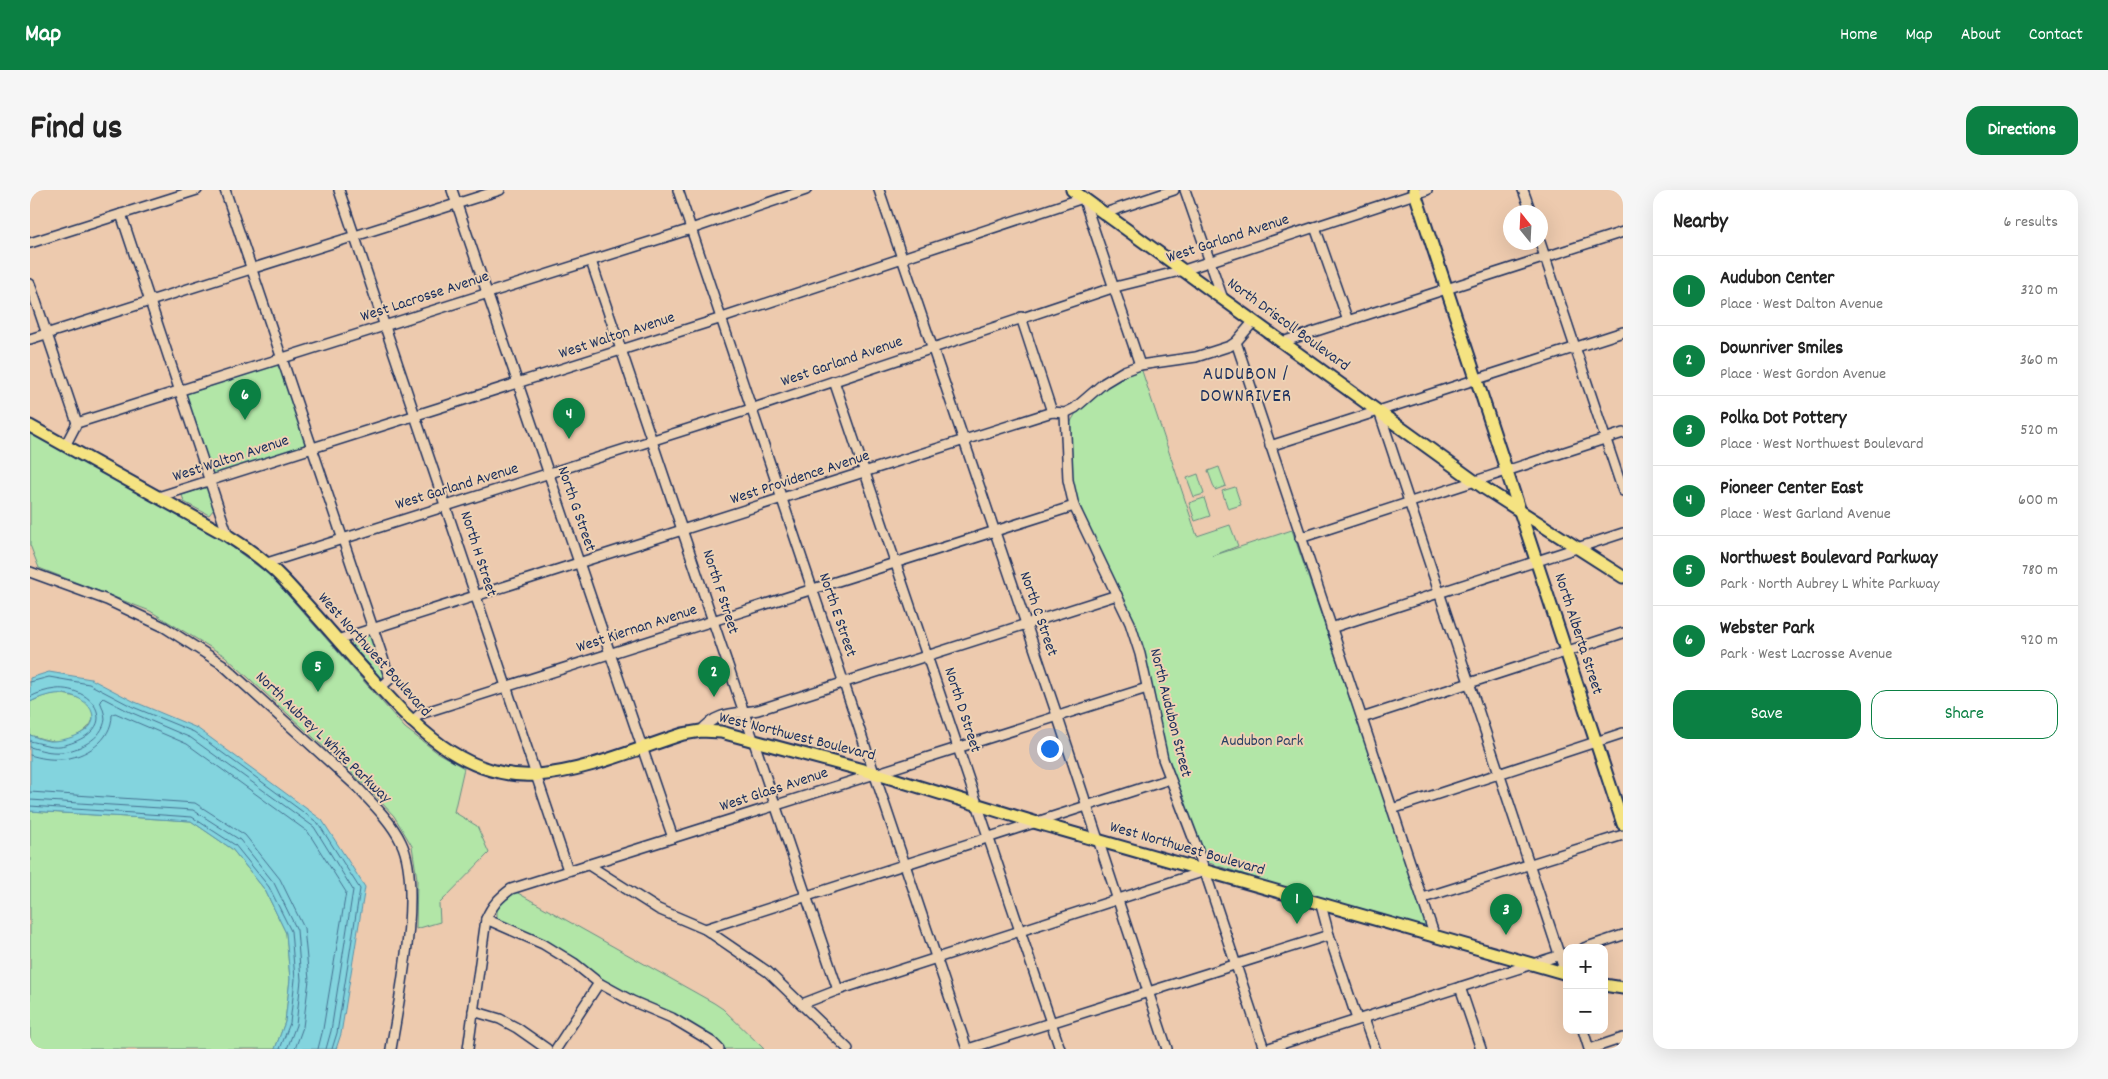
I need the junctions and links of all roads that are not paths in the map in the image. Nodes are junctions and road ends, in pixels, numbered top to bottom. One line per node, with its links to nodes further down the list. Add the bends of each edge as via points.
1 (197, 190): 19 (street)
2 (225, 190): 30 (street)
3 (339, 190): 23 (street, North H Street)
4 (452, 190): 16 (street, North G Street)
5 (500, 190): 16 (street)
6 (678, 190): 21 (street, North E Street)
7 (806, 190): 21 (street, West Lacrosse Avenue)
8 (879, 190): 26 (street, North C Street)
9 (1072, 190): 15 (main road, North Driscoll Boulevard)
10 (1174, 190): 18 (street)
11 (1185, 190): 29 (street)
12 (1427, 190): 14 (street, West Garland Avenue)
13 (1523, 190): 17 (street)
14 (1414, 192): 20 (street, West Garland Avenue); 34 (main road, North Alberta Street)
15 (1082, 194): 18 (main road, North Driscoll Boulevard); 26 (street, West Walton Avenue); 33 (street)
16 (457, 204): 23 (street); 35 (street, North G Street)
17 (1528, 205)
18 (1104, 213): 31 (main road, North Driscoll Boulevard)
19 (120, 214): 24 (street); 37 (street)
20 (1315, 226): 29 (street, West Garland Avenue); 41 (street)
21 (691, 229): 28 (street, West Lacrosse Avenue); 39 (street, North E Street)
22 (1623, 232): 27 (street)
23 (355, 236): 30 (street); 42 (street, North H Street)
24 (30, 243)
25 (1542, 250): 27 (street)
26 (901, 258): 39 (street, West Walton Avenue); 48 (street, North C Street)
27 (1544, 258): 34 (street); 49 (street)
28 (591, 261): 35 (street, West Lacrosse Avenue); 50 (street, North F Street)
29 (1208, 261): 31 (street, West Garland Avenue); 36 (street)
30 (252, 268): 37 (street); 51 (street)
31 (1184, 270): 33 (street, West Garland Avenue); 36 (main road, North Driscoll Boulevard)
32 (30, 284): 44 (street)
33 (1115, 287): 38 (street, West Garland Avenue); 52 (street)
34 (1447, 289): 41 (street); 53 (main road, North Alberta Street)
35 (488, 293): 42 (street, West Lacrosse Avenue); 55 (street, North G Street)
36 (1223, 298): 40 (main road, North Driscoll Boulevard)
37 (150, 302): 44 (street); 56 (street)
38 (1021, 317): 48 (street, West Garland Avenue); 59 (street)
39 (722, 318): 50 (street, West Walton Avenue); 57 (street, North E Street)
40 (1254, 321): 46 (street); 47 (main road, North Driscoll Boulevard)
41 (1348, 321): 47 (street)
42 (385, 326): 51 (street, West Lacrosse Avenue); 61 (street, North H Street)
43 (1623, 332): 49 (street)
44 (47, 334): 45 (street); 62 (street)
45 (30, 339)
46 (1236, 342): 52 (street, via 1196,357); 69 (street)
47 (1282, 342): 58 (main road, North Driscoll Boulevard)
48 (932, 348): 54 (street, West Garland Avenue); 67 (street, North C Street)
49 (1575, 348): 53 (street); 65 (street)
50 (621, 351): 55 (street, West Walton Avenue); 66 (street, North F Street)
51 (282, 358): 56 (street, West Lacrosse Avenue); 70 (street)
52 (1140, 365): 60 (street, via 1113,376)
53 (1477, 379): 58 (street); 71 (main road, North Alberta Street)
54 (834, 381): 57 (street, West Garland Avenue); 72 (street, North D Street)
55 (518, 383): 61 (street, West Walton Avenue); 73 (street, North G Street)
56 (179, 391): 62 (street, West Lacrosse Avenue); 74 (street)
57 (751, 408): 66 (street, West Garland Avenue); 79 (street, North E Street)
58 (1379, 411): 69 (street); 76 (main road, North Driscoll Boulevard); 80 (street)
59 (1052, 412): 60 (street, West Providence Avenue); 67 (street, West Providence Avenue)
60 (1065, 413): 82 (street, North Audubon Street, via 1068,480)
61 (416, 416): 70 (street, West Walton Avenue); 81 (street, North H Street)
62 (77, 423): 68 (street)
63 (30, 426): 68 (main road, West Northwest Boulevard)
64 (1623, 433): 65 (street)
65 (1606, 439): 71 (street); 77 (street)
66 (652, 440): 73 (street, West Garland Avenue); 84 (street, North F Street)
67 (964, 441): 72 (street, West Providence Avenue); 86 (street, North C Street)
68 (65, 446): 78 (main road, West Northwest Boulevard)
69 (1270, 446): 89 (street)
70 (314, 448): 74 (street, West Walton Avenue); 90 (street)
71 (1506, 470): 75 (main road, North Alberta Street); 76 (street)
72 (866, 473): 79 (street, West Providence Avenue); 93 (street, North D Street)
73 (549, 474): 81 (street, West Garland Avenue); 96 (street, North G Street)
74 (210, 481): 78 (street, West Walton Avenue); 88 (street)
75 (1511, 483): 83 (main road, North Alberta Street); 85 (main road, North Alberta Street, via 1526,506)
76 (1479, 484): 80 (street); 83 (main road, North Driscoll Boulevard); 92 (main road, North Driscoll Boulevard, via 1510,511)
77 (1623, 491)
78 (158, 497): 88 (main road, West Northwest Boulevard)
79 (782, 499): 84 (street, West Providence Avenue); 99 (street, North E Street)
80 (1408, 502): 89 (street); 100 (street)
81 (447, 506): 90 (street, West Garland Avenue); 102 (street, North H Street)
82 (1074, 506): 86 (street, West Kiernan Avenue); 101 (street, North Audubon Street)
83 (1520, 510): 85 (main road, North Driscoll Boulevard); 92 (main road, North Alberta Street)
84 (683, 530): 96 (street, West Providence Avenue); 103 (street, North F Street)
85 (1550, 530): 91 (main road, North Driscoll Boulevard)
86 (994, 531): 93 (street, West Kiernan Avenue); 104 (street, North C Street)
87 (1623, 533): 91 (street)
88 (228, 536): 95 (main road, West Northwest Boulevard)
89 (1300, 538): 106 (street)
90 (343, 539): 95 (street, West Garland Avenue); 105 (street)
91 (1577, 548): 94 (street); 98 (main road, North Driscoll Boulevard)
92 (1533, 549): 94 (main road, North Alberta Street)
93 (896, 562): 99 (street, West Kiernan Avenue); 111 (street, North D Street)
94 (1537, 562): 100 (street); 109 (main road, North Alberta Street)
95 (267, 563): 108 (main road, West Northwest Boulevard)
96 (579, 564): 102 (street, West Providence Avenue); 110 (street, North G Street)
97 (30, 572): 176 (street, North Aubrey L White Parkway, via 107,600 156,623 222,664 356,786 395,830 408,857 410,893 407,944)
98 (1623, 577)
99 (812, 590): 103 (street, West Kiernan Avenue); 112 (street, North E Street)
100 (1439, 594): 106 (street); 113 (street)
101 (1117, 595): 104 (street); 116 (street, North Audubon Street, via 1130,623)
102 (476, 596): 105 (street, West Providence Avenue); 114 (street, North H Street)
103 (713, 620): 110 (street, West Kiernan Avenue); 117 (street, North F Street)
104 (1026, 625): 111 (street); 118 (street, North C Street)
105 (374, 628): 108 (street, West Providence Avenue); 115 (street, via 390,679)
106 (1331, 628): 119 (street)
107 (1623, 633): 109 (street)
108 (337, 640): 115 (main road, West Northwest Boulevard)
109 (1566, 651): 113 (street); 124 (main road, North Alberta Street)
110 (610, 654): 114 (street, West Kiernan Avenue); 126 (street, North G Street)
111 (928, 656): 112 (street); 125 (street, North D Street)
112 (845, 683): 117 (street); 127 (street, North E Street)
113 (1468, 683): 119 (street); 128 (street)
114 (508, 686): 120 (street, West Kiernan Avenue, via 420,714); 129 (street, North H Street)
115 (380, 688): 120 (main road, West Northwest Boulevard)
116 (1147, 688): 118 (street, West Glass Avenue); 130 (street, North Audubon Street)
117 (744, 713): 121 (street, via 710,720); 123 (street, North F Street)
118 (1057, 715): 125 (street, West Glass Avenue); 133 (street, North C Street)
119 (1362, 718): 134 (street)
120 (412, 722): 129 (main road, West Northwest Boulevard, via 440,746 468,761 508,773)
121 (701, 731): 123 (main road, West Northwest Boulevard); 126 (main road, West Northwest Boulevard)
122 (1623, 733): 124 (street)
123 (753, 740): 127 (main road, West Northwest Boulevard); 131 (street, North F Street)
124 (1596, 742): 128 (street); 136 (main road, North Alberta Street)
125 (958, 746): 127 (street, West Glass Avenue); 132 (street, North D Street)
126 (642, 747): 129 (main road, West Northwest Boulevard, via 568,770); 139 (street, North G Street)
127 (874, 774): 131 (street, West Glass Avenue); 132 (main road, West Northwest Boulevard); 142 (street, North E Street)
128 (1498, 774): 134 (street); 143 (street)
129 (537, 775): 144 (street, North H Street)
130 (1170, 779): 133 (street); 145 (street, North Audubon Street)
131 (775, 805): 139 (street, West Glass Avenue); 146 (street, North F Street)
132 (978, 805): 135 (main road, West Northwest Boulevard); 138 (street, North D Street)
133 (1087, 806): 135 (street); 140 (street, North C Street)
134 (1392, 809): 147 (street)
135 (1034, 822): 138 (street); 140 (main road, West Northwest Boulevard)
136 (1623, 824)
137 (1623, 835): 143 (street)
138 (988, 837): 142 (street); 152 (street, North D Street)
139 (673, 838): 141 (street, West Glass Avenue)
140 (1098, 840): 145 (main road, West Northwest Boulevard); 148 (street, North C Street)
141 (587, 864): 144 (street, West Glass Avenue); 151 (street, via 658,909)
142 (904, 864): 146 (street); 158 (street, North E Street)
143 (1528, 864): 147 (street); 157 (street)
144 (568, 870): 150 (street, West Glass Avenue, via 511,889 498,899)
145 (1205, 871): 148 (street); 149 (main road, West Northwest Boulevard); 159 (street, North Audubon Street)
146 (805, 896): 151 (street); 167 (street, North F Street)
147 (1422, 898): 155 (street)
148 (1118, 899): 152 (street); 168 (street, North C Street)
149 (1321, 905): 153 (street); 155 (main road, West Northwest Boulevard)
150 (486, 919): 162 (street, via 543,944 574,962); 171 (street)
151 (705, 929): 170 (street, via 768,972)
152 (1020, 930): 158 (street); 173 (street, North D Street)
153 (1329, 935): 159 (street); 172 (street)
154 (1623, 935): 156 (street)
155 (1435, 937): 160 (main road, West Northwest Boulevard)
156 (1596, 944)
157 (1563, 954): 160 (street)
158 (938, 958): 167 (street); 182 (street, North E Street)
159 (1235, 964): 168 (street); 185 (street, North Audubon Street)
160 (1530, 964): 161 (main road, West Northwest Boulevard); 164 (street)
161 (1563, 975)
162 (599, 983): 179 (street); 180 (street, via 672,1018)
163 (1608, 986): 166 (main road)
164 (1460, 987): 172 (street); 187 (street)
165 (1608, 987): 169 (main road)
166 (1623, 988)
167 (838, 990): 170 (street)
168 (1148, 992): 173 (street); 184 (street, North C Street)
169 (1623, 996)
170 (802, 1004): 181 (street)
171 (473, 1011): 177 (street); 178 (street, via 500,1018)
172 (1360, 1019): 185 (street); 186 (street)
173 (1051, 1023): 182 (street); 183 (street, North D Street)
174 (1584, 1034): 188 (street)
175 (1623, 1038): 188 (street)
176 (391, 1049)
177 (468, 1049)
178 (547, 1049)
179 (556, 1049)
180 (719, 1049)
181 (848, 1049)
182 (968, 1049)
183 (1060, 1049)
184 (1167, 1049)
185 (1265, 1049)
186 (1375, 1049)
187 (1481, 1049)
188 (1590, 1049)

